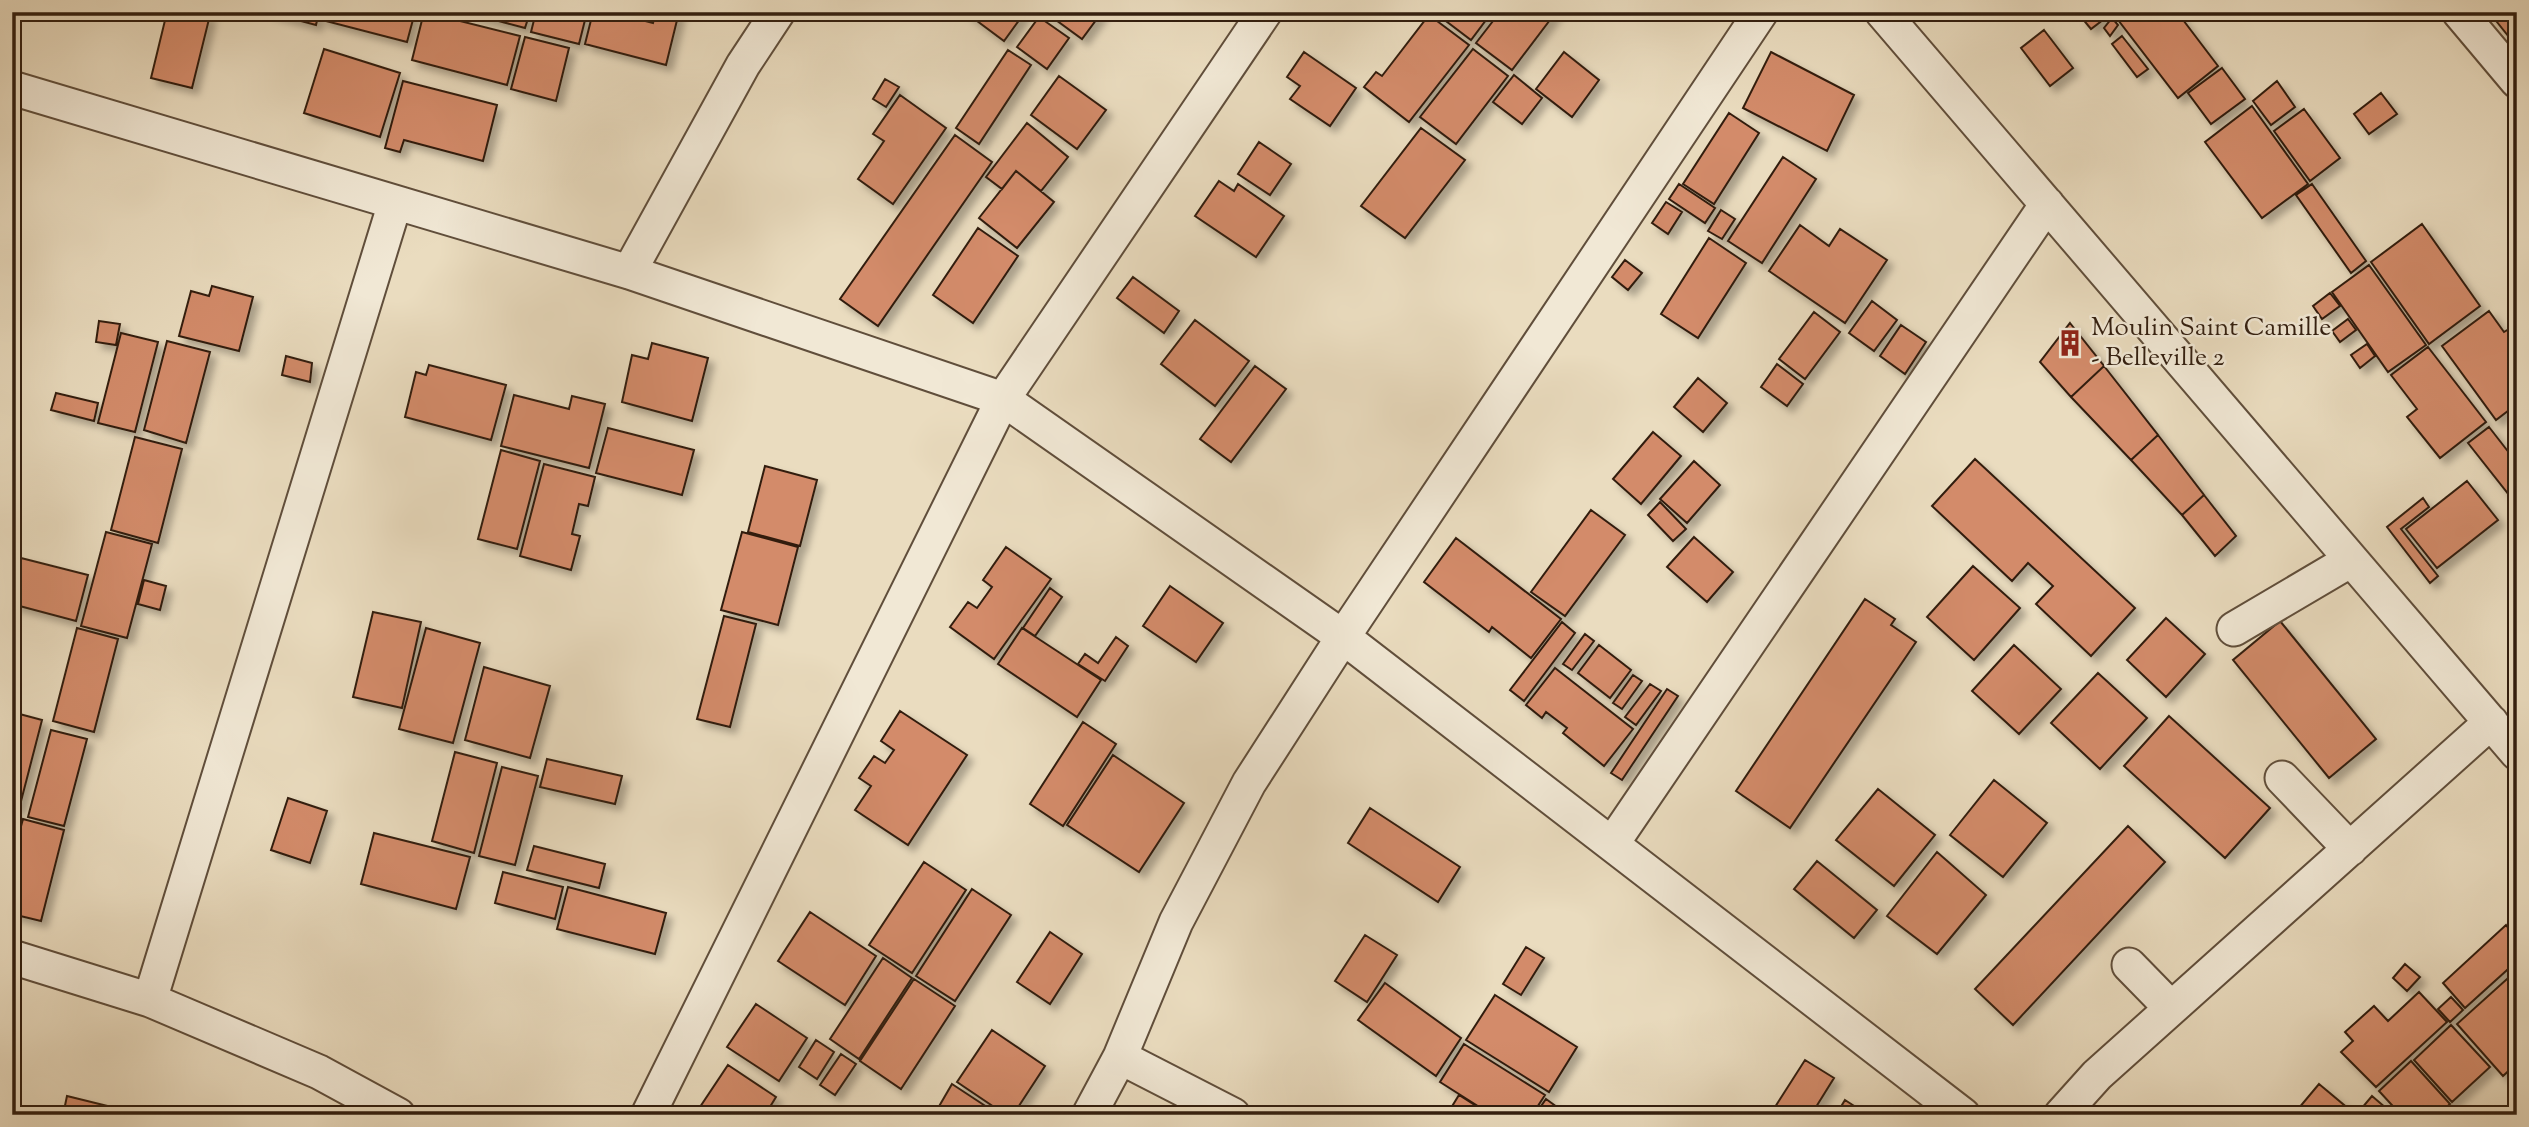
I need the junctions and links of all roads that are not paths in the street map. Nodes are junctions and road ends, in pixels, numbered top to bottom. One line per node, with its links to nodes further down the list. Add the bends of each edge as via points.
1 (778, 12): 10 (street, via 743,65)
2 (1265, 12): 11 (street)
3 (1761, 12): 14 (street)
4 (1882, 12): 9 (street)
5 (2459, 12): 6 (street)
6 (2517, 81)
7 (12, 88): 8 (street)
8 (395, 203): 10 (street); 22 (street)
9 (2047, 204): 12 (street); 18 (street)
10 (629, 272): 11 (street)
11 (1003, 399): 14 (street); 26 (street)
12 (2351, 560): 13 (street); 15 (street)
13 (2234, 629)
14 (1343, 637): 18 (street); 24 (street, via 1249,783 1176,922)
15 (2491, 722): 16 (street); 19 (street)
16 (2517, 753)
17 (2282, 778): 19 (street)
18 (1612, 844): 29 (street)
19 (2350, 849): 23 (street)
20 (12, 957): 22 (street)
21 (2129, 965): 23 (street)
22 (150, 1000): 25 (street, via 319,1072)
23 (2171, 1008): 30 (street, via 2097,1075)
24 (1119, 1057): 27 (street); 28 (street)
25 (398, 1115)
26 (648, 1115)
27 (1089, 1115)
28 (1233, 1115)
29 (1963, 1115)
30 (2061, 1115)

